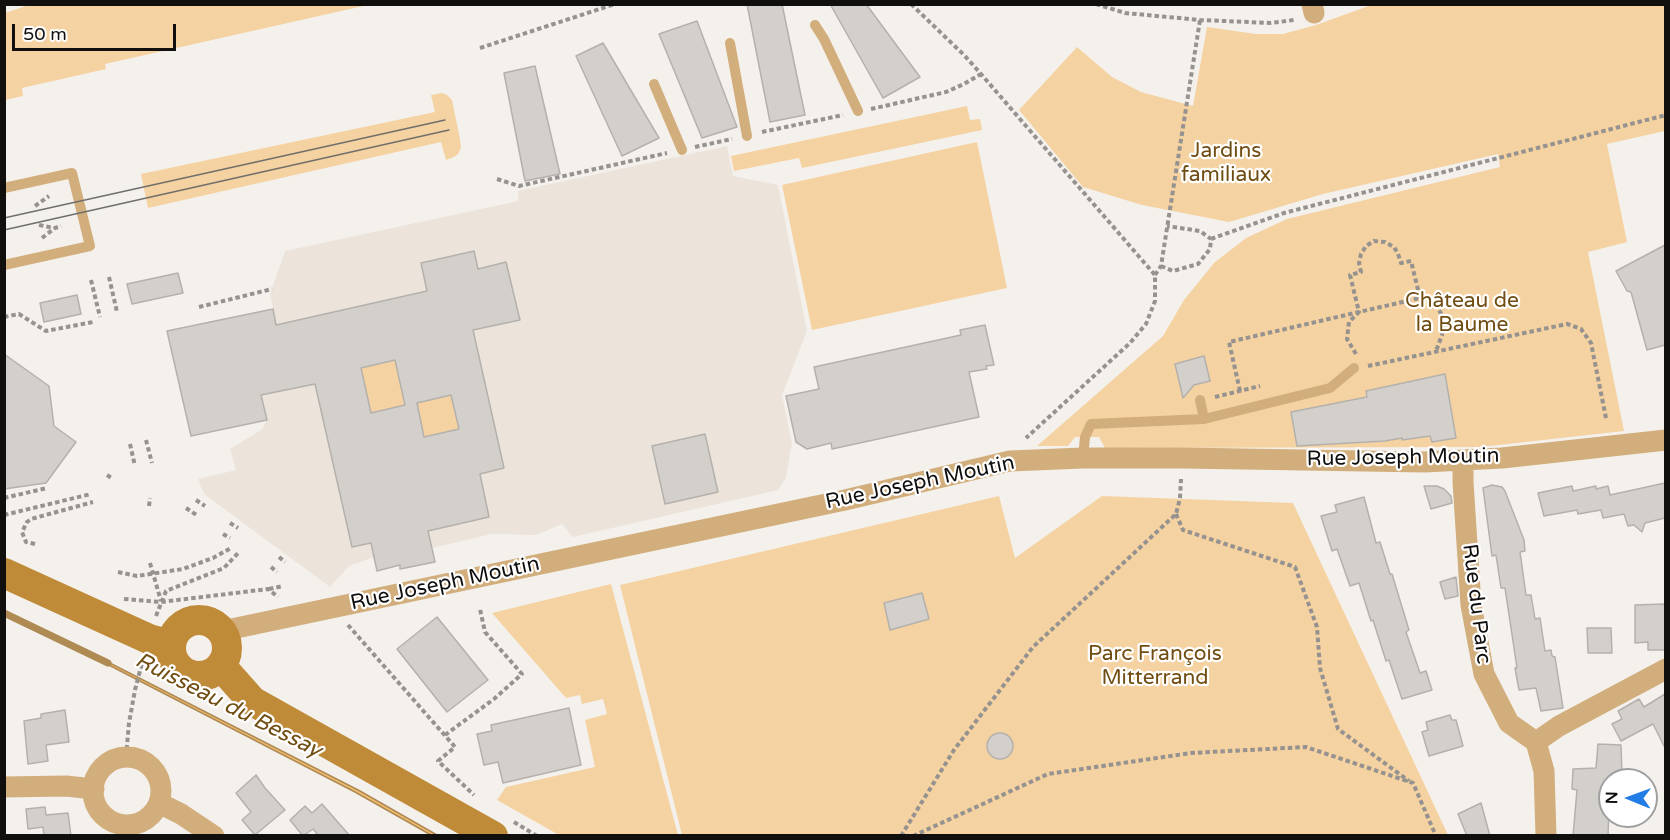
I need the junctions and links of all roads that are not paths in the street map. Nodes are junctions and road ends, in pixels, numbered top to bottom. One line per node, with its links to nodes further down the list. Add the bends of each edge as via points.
1 (815, 25): 4 (lane)
2 (729, 43): 5 (lane)
3 (654, 84): 6 (lane)
4 (858, 111)
5 (747, 136)
6 (682, 150)
7 (4, 188): 8 (lane, via 72,174 90,246)
8 (4, 266)
9 (1354, 368): 11 (lane, via 1330,388)
10 (1200, 400): 11 (lane)
11 (1204, 419): 13 (lane, via 1091,424)
12 (1665, 440): 14 (street, Rue Joseph Moutin)
13 (1083, 458): 14 (street, Rue Joseph Moutin); 16 (street, Rue Joseph Moutin, via 1010,461 845,500)
14 (1463, 460): 20 (street, Rue du Parc, via 1472,605 1484,674 1509,723)
15 (4, 573): 17 (street)
16 (222, 631): 17 (street, via 206,620 196,620); 18 (street, via 228,649)
17 (160, 642): 18 (street, via 188,675 206,676)
18 (221, 666): 25 (street, via 252,701)
19 (1665, 669): 20 (street)
20 (1536, 742): 26 (street, via 1544,771)
21 (4, 787): 22 (street)
22 (94, 789): 23 (street, via 99,809 115,822 126,824 146,819); 23 (street, via 95,779 107,764 116,759 137,758 147,763 160,781)
23 (159, 803): 24 (street)
24 (214, 836)
25 (493, 836)
26 (1546, 836)

